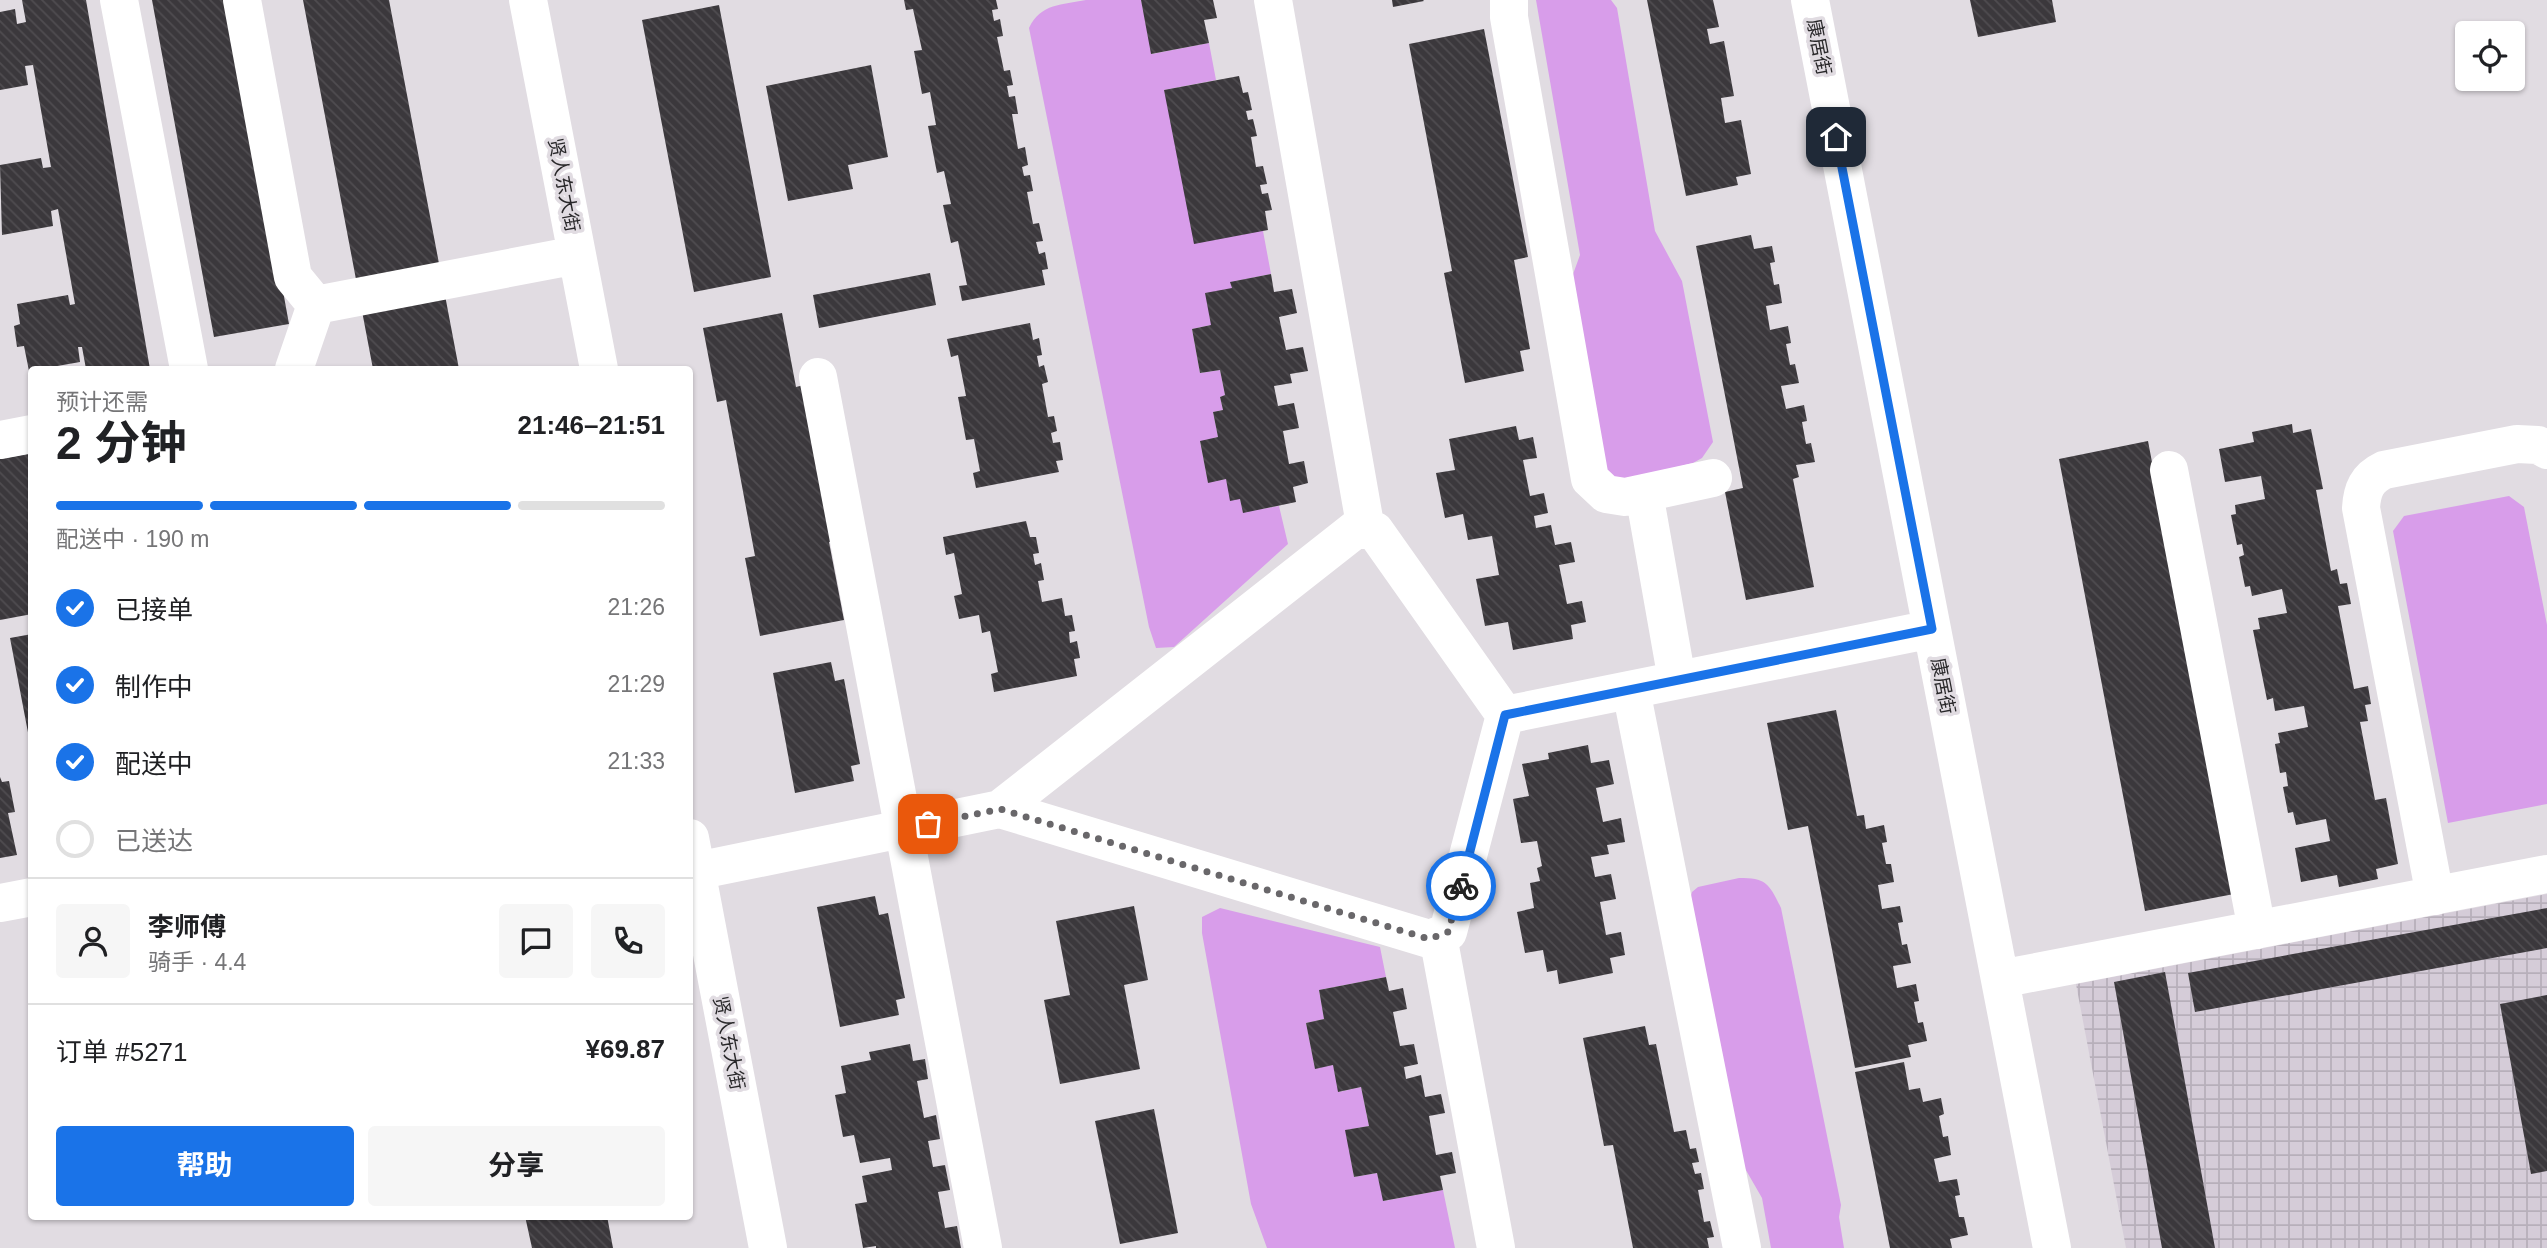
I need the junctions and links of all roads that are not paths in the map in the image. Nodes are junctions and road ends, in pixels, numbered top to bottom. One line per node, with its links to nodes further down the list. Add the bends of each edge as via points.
1 (119, 0): 9 (street)
2 (242, 0): 8 (street, via 293,277)
3 (528, 0): 7 (street, 贤人东大街)
4 (1273, 0): 19 (street)
5 (1509, 0): 18 (street, via 1590,479 1606,494)
6 (1810, 0): 20 (street, 康居街)
7 (578, 256): 8 (street); 11 (street, 贤人东大街)
8 (316, 305): 10 (street)
9 (187, 366)
10 (295, 366)
11 (598, 366)
12 (818, 377): 25 (street)
13 (28, 435): 14 (street)
14 (0, 440)
15 (2547, 450): 28 (street, via 2538,444 2517,444 2384,470 2366,484 2362,495)
16 (2169, 470): 31 (street)
17 (1713, 478): 18 (street)
18 (1644, 493): 21 (street)
19 (1366, 530): 23 (street, via 1375,531); 24 (street, via 1356,529)
20 (1932, 629): 21 (street); 33 (street, 康居街)
21 (1677, 680): 22 (street)
22 (1631, 690): 23 (street); 37 (street)
23 (1505, 715): 32 (street, via 1448,932)
24 (1000, 809): 25 (street); 32 (street, via 1429,939)
25 (904, 829): 26 (street); 35 (street)
26 (693, 854): 34 (street, 贤人东大街)
27 (2547, 874): 28 (street)
28 (2434, 896): 31 (street)
29 (28, 898): 30 (street)
30 (0, 903)
31 (2257, 930): 33 (street)
32 (1437, 936): 36 (street)
33 (2000, 979): 38 (street, 康居街)
34 (768, 1248)
35 (983, 1248)
36 (1496, 1248)
37 (1742, 1248)
38 (2052, 1248)

